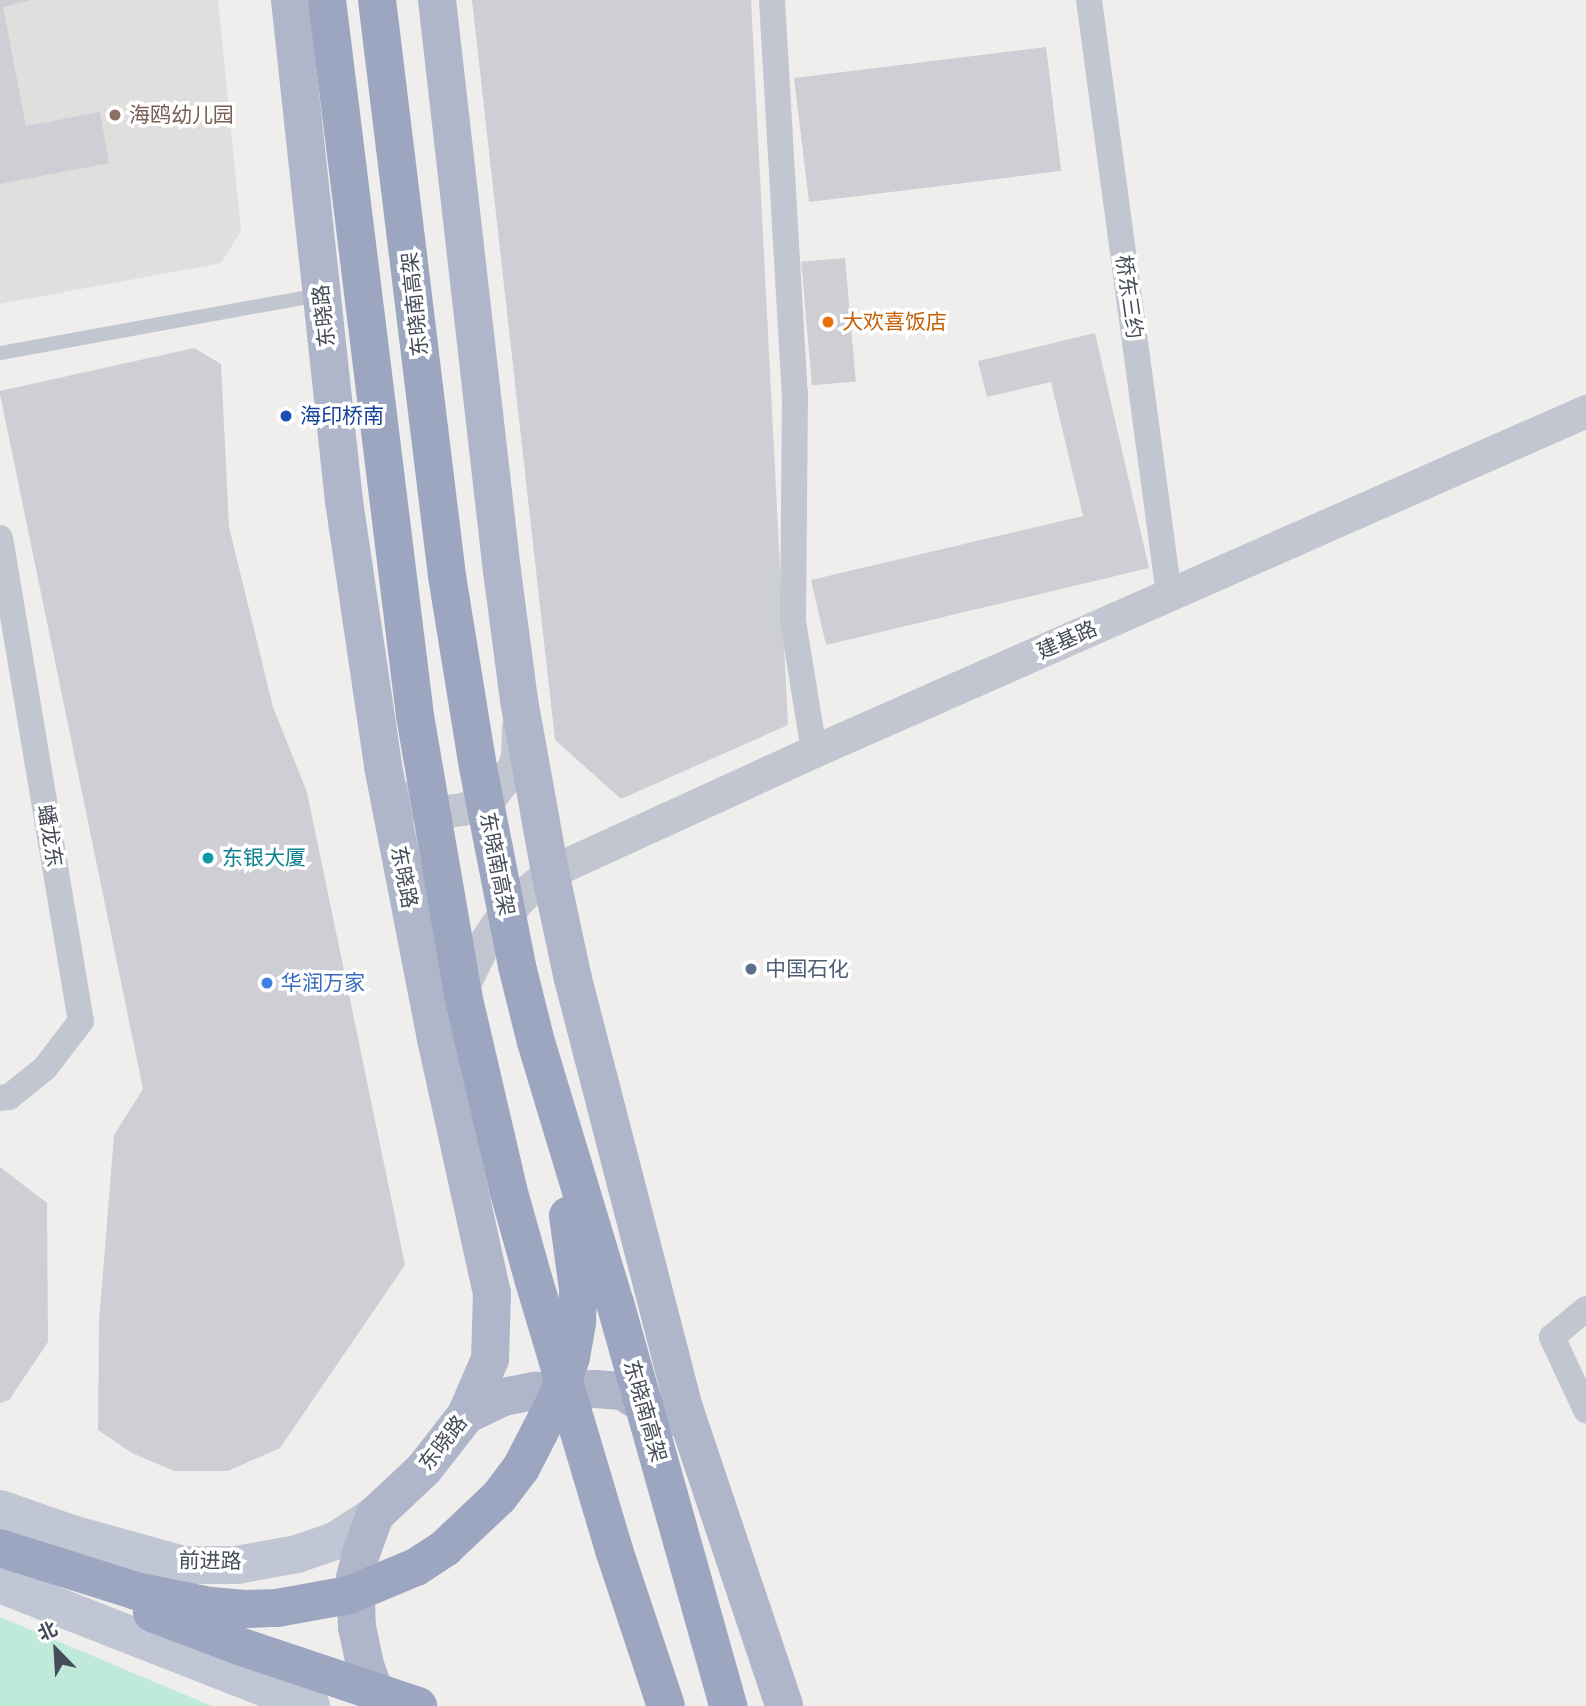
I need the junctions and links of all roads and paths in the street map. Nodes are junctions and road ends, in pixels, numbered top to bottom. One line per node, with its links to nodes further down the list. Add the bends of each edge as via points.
1 (290, 0): 7 (main road, 东晓路)
2 (327, 0): 31 (highway, via 415,716 463,995 533,1278)
3 (377, 0): 17 (highway, 东晓南高架, via 464,686 509,928)
4 (437, 0): 12 (main road)
5 (772, 0): 13 (street, via 795,393 793,621)
6 (1089, 0): 11 (street, 桥东三约)
7 (322, 295): 8 (lane); 14 (main road, 东晓路, via 344,500)
8 (0, 353)
9 (1586, 411): 11 (street, 建基路)
10 (0, 538): 18 (street, 蟠龙东, via 81,1021 45,1068 9,1097)
11 (1169, 595): 13 (street, 建基路)
12 (519, 699): 14 (street, via 513,769 498,791 479,804 449,811 423,808 400,790); 15 (main road)
13 (814, 751): 15 (street, 建基路)
14 (383, 766): 16 (main road, 东晓路)
15 (550, 872): 16 (street, 建基路, via 523,894 482,946); 22 (main road, via 573,979)
16 (436, 1039): 21 (main road, 东晓路, via 492,1293 490,1359)
17 (536, 1042): 25 (highway, via 575,1256 577,1322 572,1357 538,1437 521,1468 472,1524 416,1567 379,1584 349,1595 277,1608 210,1606 136,1591); 32 (highway, 东晓南高架)
18 (0, 1098)
19 (1586, 1309): 20 (street, via 1552,1336)
20 (1586, 1410)
21 (466, 1415): 22 (main road, via 503,1397 535,1391 623,1391 668,1421); 24 (main road, 东晓路, via 424,1469)
22 (700, 1456): 33 (main road)
23 (0, 1509): 24 (main road, 前进路, via 184,1565 237,1565 297,1554 335,1541)
24 (375, 1515): 29 (main road, 东晓路, via 355,1578 357,1627)
25 (0, 1548)
26 (0, 1554): 30 (highway, via 239,1647)
27 (0, 1584): 28 (main road)
28 (311, 1706)
29 (380, 1706)
30 (418, 1706)
31 (666, 1706)
32 (728, 1706)
33 (784, 1706)

